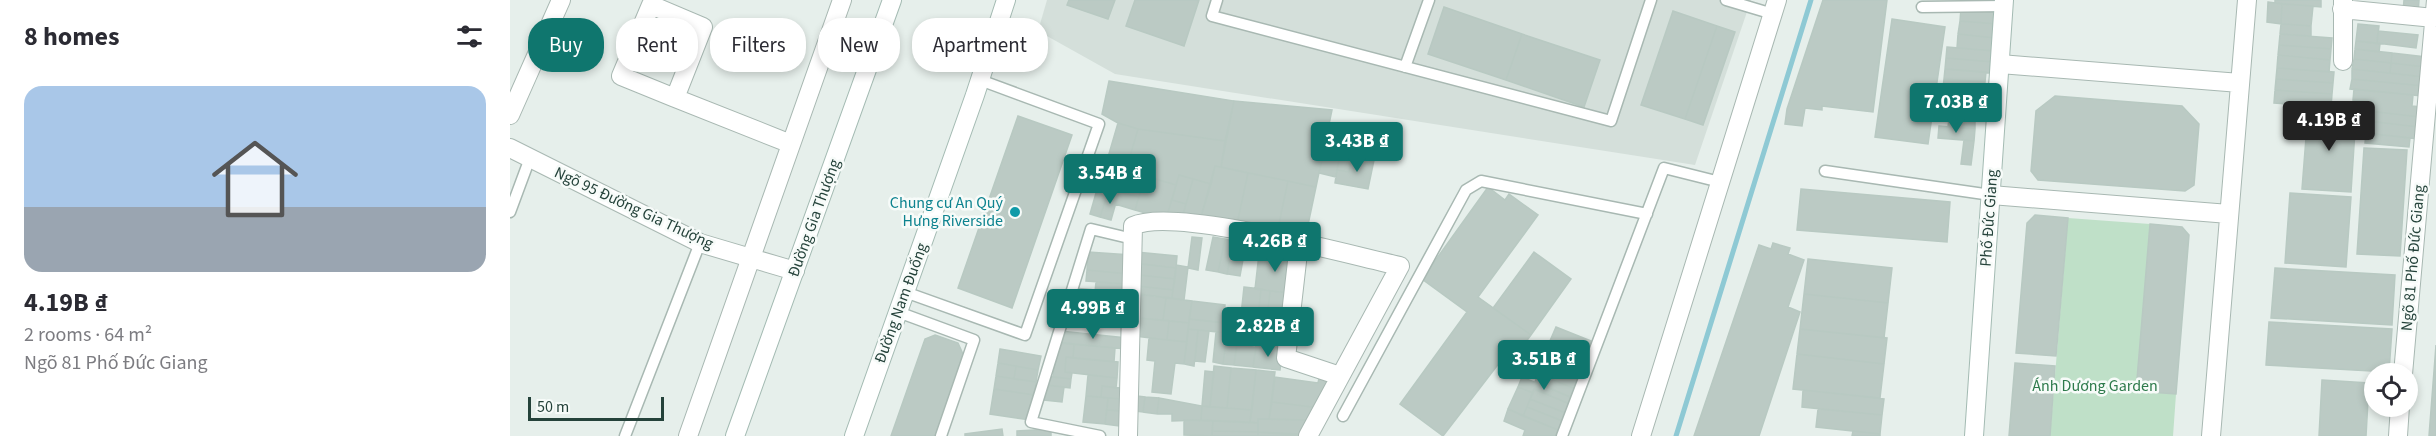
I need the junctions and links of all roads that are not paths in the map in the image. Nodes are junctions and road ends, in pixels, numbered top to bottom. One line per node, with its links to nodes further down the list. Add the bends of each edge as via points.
1 (561, 0): 21 (street)
2 (842, 0): 22 (street)
3 (892, 0): 35 (street, Đường Gia Thượng)
4 (1006, 0): 18 (street, Đường Nam Đuống)
5 (1217, 0): 17 (lane, via 1212,16)
6 (1429, 0): 17 (lane)
7 (1651, 0): 17 (lane, via 1611,121)
8 (1726, 0): 12 (lane)
9 (2247, 0): 19 (street)
10 (2004, 3): 13 (lane); 16 (street, Phố Đức Giang)
11 (2343, 5): 14 (street); 15 (street)
12 (1775, 7): 26 (street)
13 (1922, 7)
14 (2435, 9): 38 (street, Ngõ 81 Phố Đức Giang)
15 (2343, 61)
16 (2000, 64): 19 (street); 27 (street, Phố Đức Giang)
17 (1405, 67)
18 (980, 81): 36 (street, Đường Nam Đuống); 36 (lane, via 1099,123 1025,335)
19 (2240, 83): 30 (street)
20 (675, 98): 20 (street, via 704,27 651,5 621,76); 22 (street)
21 (510, 115)
22 (791, 144): 34 (street)
23 (510, 148): 24 (street, Ngõ 95 Đường Gia Thượng)
24 (530, 158): 28 (lane); 32 (street, Ngõ 95 Đường Gia Thượng)
25 (1825, 171): 27 (lane)
26 (1720, 182): 29 (lane, via 1664,168); 51 (street)
27 (1991, 195): 30 (street); 52 (street, Phố Đức Giang)
28 (510, 212)
29 (1647, 214): 40 (lane, via 1481,181 1466,190); 50 (lane)
30 (2229, 214): 53 (street)
31 (1133, 239): 33 (street, via 1133,226 1144,221 1198,222); 47 (lane, via 1091,229 1031,422); 48 (street)
32 (700, 243): 34 (street, Ngõ 95 Đường Gia Thượng); 42 (lane)
33 (1299, 244): 39 (street, via 1286,358); 39 (street, via 1400,266)
34 (751, 258): 35 (street, Ngõ 95 Đường Gia Thượng); 43 (street)
35 (795, 271): 44 (street, Đường Gia Thượng)
36 (905, 292): 37 (street, Đường Nam Đuống)
37 (898, 312): 45 (street, Đường Nam Đuống); 46 (lane, via 974,340)
38 (2404, 363)
39 (1340, 376): 49 (street)
40 (1343, 416)
41 (2399, 417): 54 (street)
42 (625, 436)
43 (688, 436)
44 (735, 436)
45 (854, 436)
46 (941, 436)
47 (1100, 436)
48 (1128, 436)
49 (1308, 436)
50 (1562, 436)
51 (1641, 436)
52 (1974, 436)
53 (2211, 436)
54 (2397, 436)

